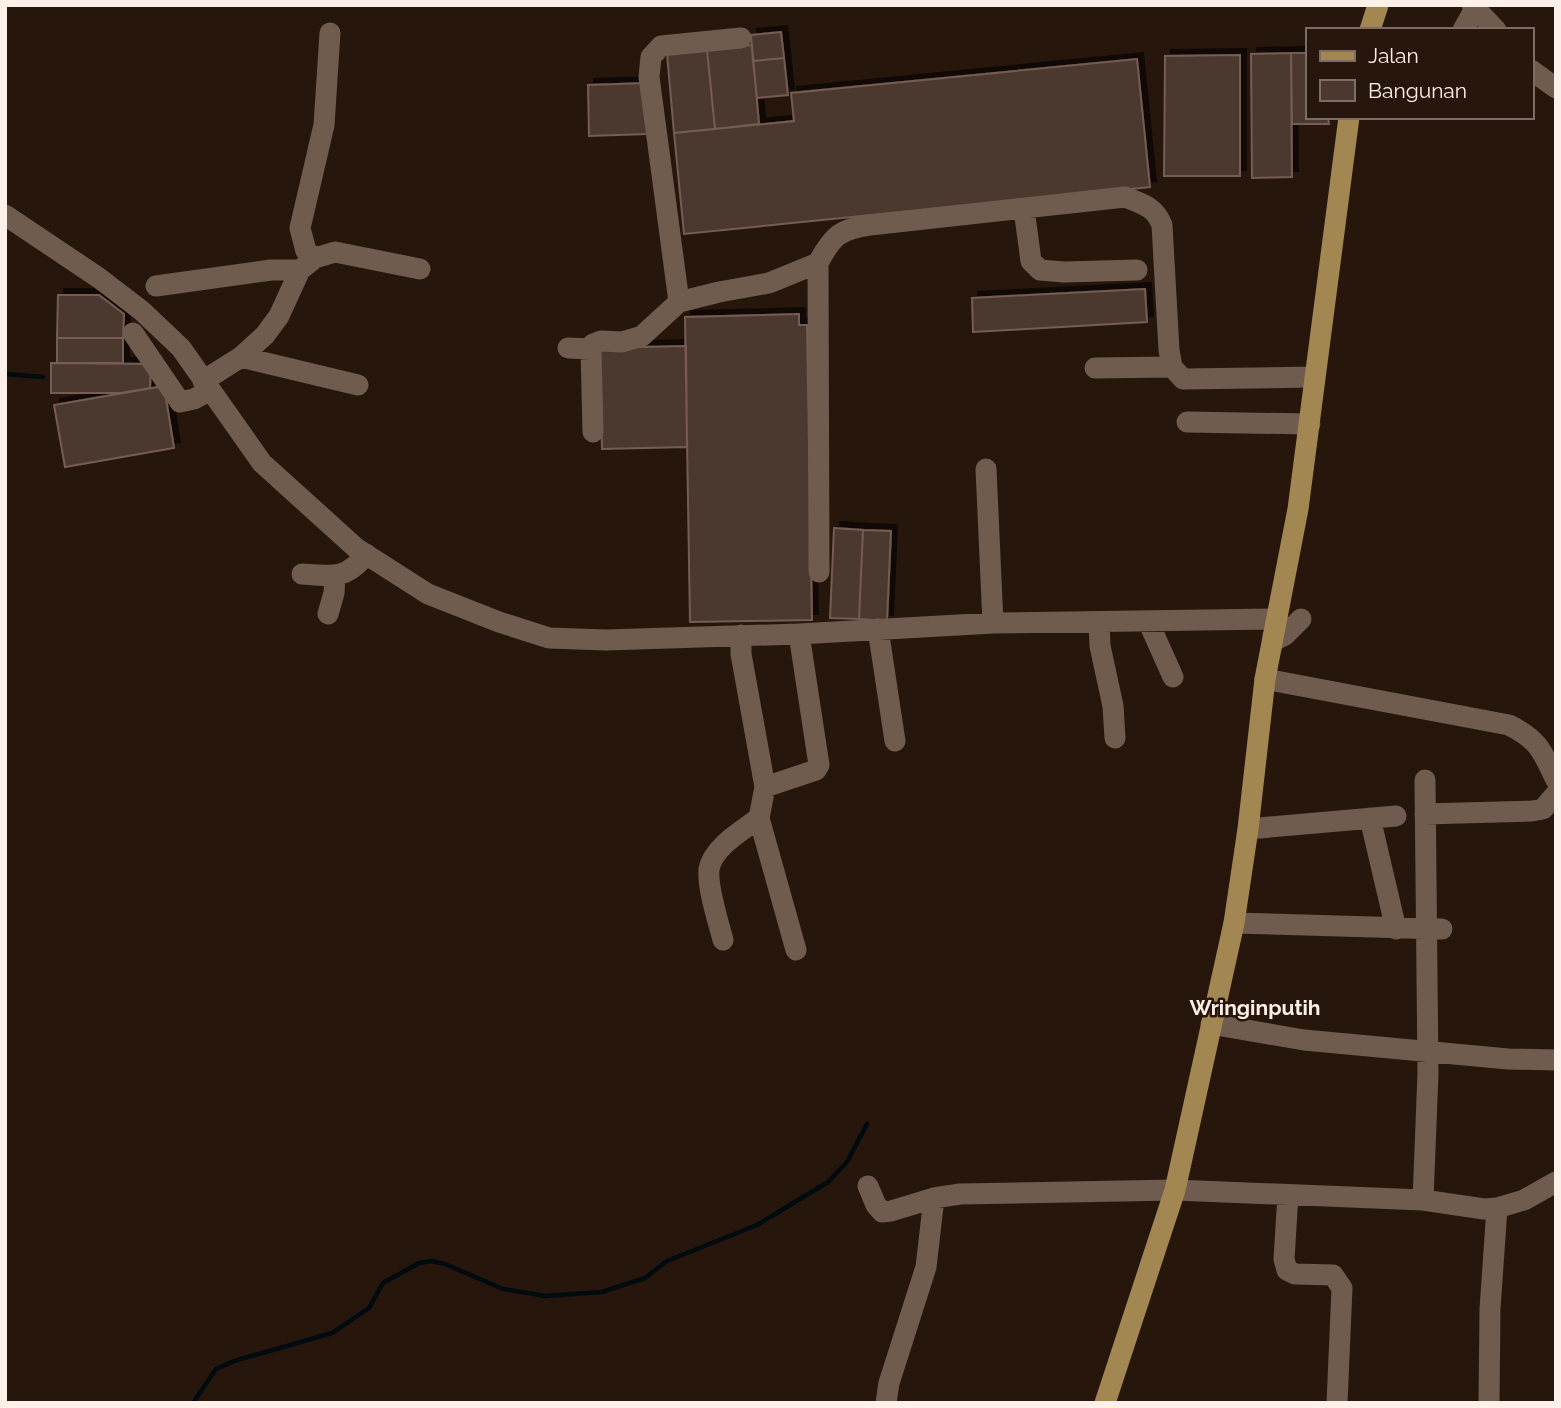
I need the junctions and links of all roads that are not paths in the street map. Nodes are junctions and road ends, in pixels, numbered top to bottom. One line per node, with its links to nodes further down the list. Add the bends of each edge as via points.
1 (1378, 5): 3 (main road)
2 (1475, 6): 4 (street); 5 (street)
3 (1371, 28)
4 (1465, 28)
5 (1494, 28)
6 (331, 33): 14 (street, via 324,125 300,228)
7 (741, 38): 18 (street, via 661,46 651,57 649,77)
8 (1533, 71): 9 (street)
9 (1556, 88)
10 (1349, 119): 25 (main road)
11 (1024, 209): 13 (street, via 857,226 836,235); 16 (street, via 1031,261 1040,270); 23 (street, via 1125,197 1158,214 1165,244)
12 (5, 215): 27 (street, via 142,311 181,348)
13 (818, 263): 18 (street, via 769,283); 33 (street)
14 (308, 264): 15 (street, via 335,252); 17 (street); 22 (street, via 279,316)
15 (420, 270)
16 (1136, 270)
17 (156, 286)
18 (678, 302): 21 (street, via 642,337 601,341)
19 (133, 333): 27 (street, via 180,402 194,399)
20 (568, 348): 21 (street)
21 (591, 349): 30 (street)
22 (242, 357): 26 (street); 27 (street)
23 (1172, 367): 24 (street); 25 (street, via 1183,379)
24 (1095, 368)
25 (1314, 377): 29 (main road)
26 (358, 385)
27 (206, 386): 32 (street, via 262,463)
28 (1187, 422): 29 (street)
29 (1310, 425): 44 (main road)
30 (593, 432)
31 (986, 469): 40 (street)
32 (366, 554): 35 (street, via 350,572); 43 (street, via 428,594 548,638)
33 (819, 572)
34 (302, 574): 35 (street)
35 (335, 576): 36 (street)
36 (328, 614)
37 (1301, 619): 44 (street)
38 (1148, 621): 39 (street); 44 (street); 45 (street)
39 (1098, 622): 40 (street); 47 (street)
40 (993, 623): 41 (street)
41 (878, 629): 42 (street); 48 (street)
42 (799, 634): 43 (street); 51 (street, via 819,765)
43 (741, 635): 51 (street)
44 (1282, 635): 46 (main road)
45 (1173, 677)
46 (1265, 679): 50 (street, via 1508,725 1533,739); 57 (main road)
47 (1115, 738)
48 (895, 741)
49 (1425, 780): 53 (street)
50 (1556, 780)
51 (765, 787): 55 (street)
52 (1556, 794): 53 (street, via 1543,809 1532,811)
53 (1425, 814): 60 (street)
54 (1396, 816): 56 (street)
55 (759, 818): 61 (street, via 725,844 709,867); 62 (street)
56 (1370, 818): 57 (street); 59 (street)
57 (1248, 829): 58 (main road)
58 (1234, 923): 59 (street); 63 (main road)
59 (1396, 929): 60 (street)
60 (1434, 930): 64 (street)
61 (723, 940)
62 (796, 950)
63 (1211, 1024): 64 (street, via 1304,1040); 68 (main road)
64 (1427, 1050): 65 (street); 71 (street)
65 (1556, 1060)
66 (1556, 1182): 72 (street, via 1524,1200)
67 (868, 1186): 70 (street, via 882,1212)
68 (1175, 1190): 69 (street); 70 (street); 74 (main road)
69 (1288, 1195): 71 (street); 75 (street, via 1287,1270 1333,1275 1342,1289)
70 (934, 1198): 73 (street, via 926,1267)
71 (1423, 1200): 72 (street)
72 (1497, 1208): 76 (street)
73 (886, 1403)
74 (1105, 1403)
75 (1336, 1403)
76 (1489, 1403)

